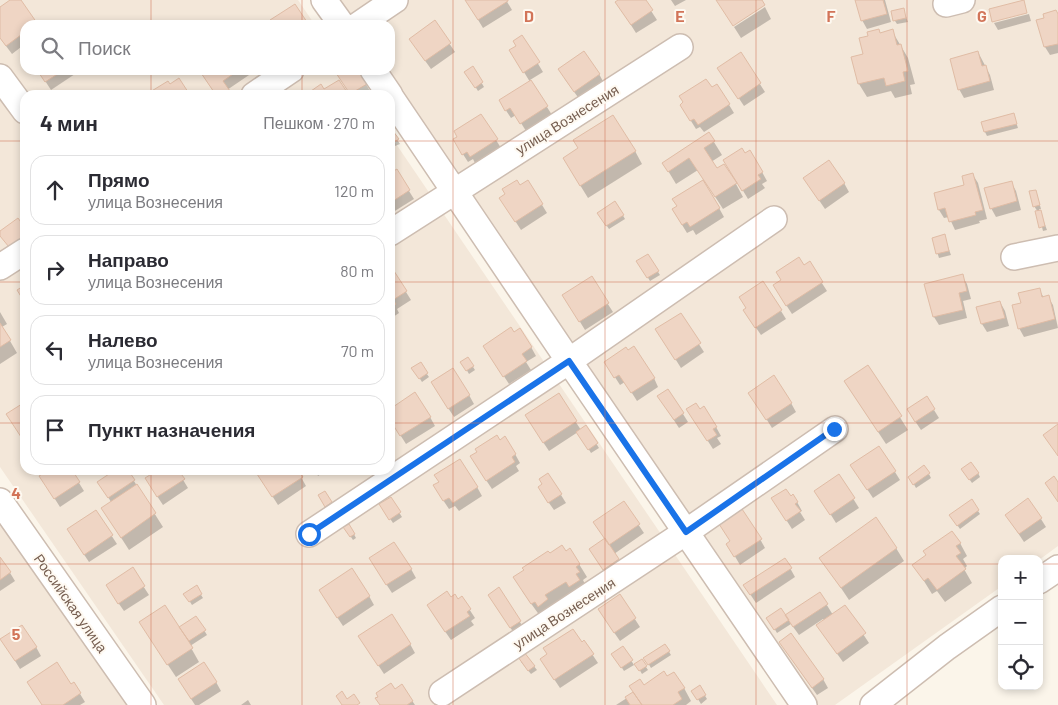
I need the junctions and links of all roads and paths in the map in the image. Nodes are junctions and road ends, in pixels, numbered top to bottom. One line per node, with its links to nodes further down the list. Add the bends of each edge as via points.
1 (324, 0): 3 (street)
2 (395, 0): 4 (street)
3 (338, 20)
4 (365, 20)
5 (680, 48): 13 (street, улица Вознесения)
6 (284, 75): 9 (street)
7 (376, 75): 10 (street)
8 (0, 77): 12 (street)
9 (261, 90)
10 (387, 90)
11 (395, 102): 13 (street)
12 (20, 104)
13 (454, 190): 15 (street, улица Вознесения); 20 (street)
14 (774, 219): 20 (street)
15 (395, 230)
16 (1058, 248): 18 (street)
17 (20, 254): 19 (street)
18 (1014, 257)
19 (0, 268)
20 (569, 361): 23 (street); 24 (street)
21 (834, 429): 23 (street, улица Вознесения)
22 (0, 501): 29 (street, Российская улица)
23 (686, 532): 28 (street, улица Вознесения); 30 (street)
24 (309, 534)
25 (1058, 568): 26 (street)
26 (1043, 578)
27 (998, 611): 31 (street)
28 (442, 693)
29 (143, 705)
30 (804, 705)
31 (872, 705)

